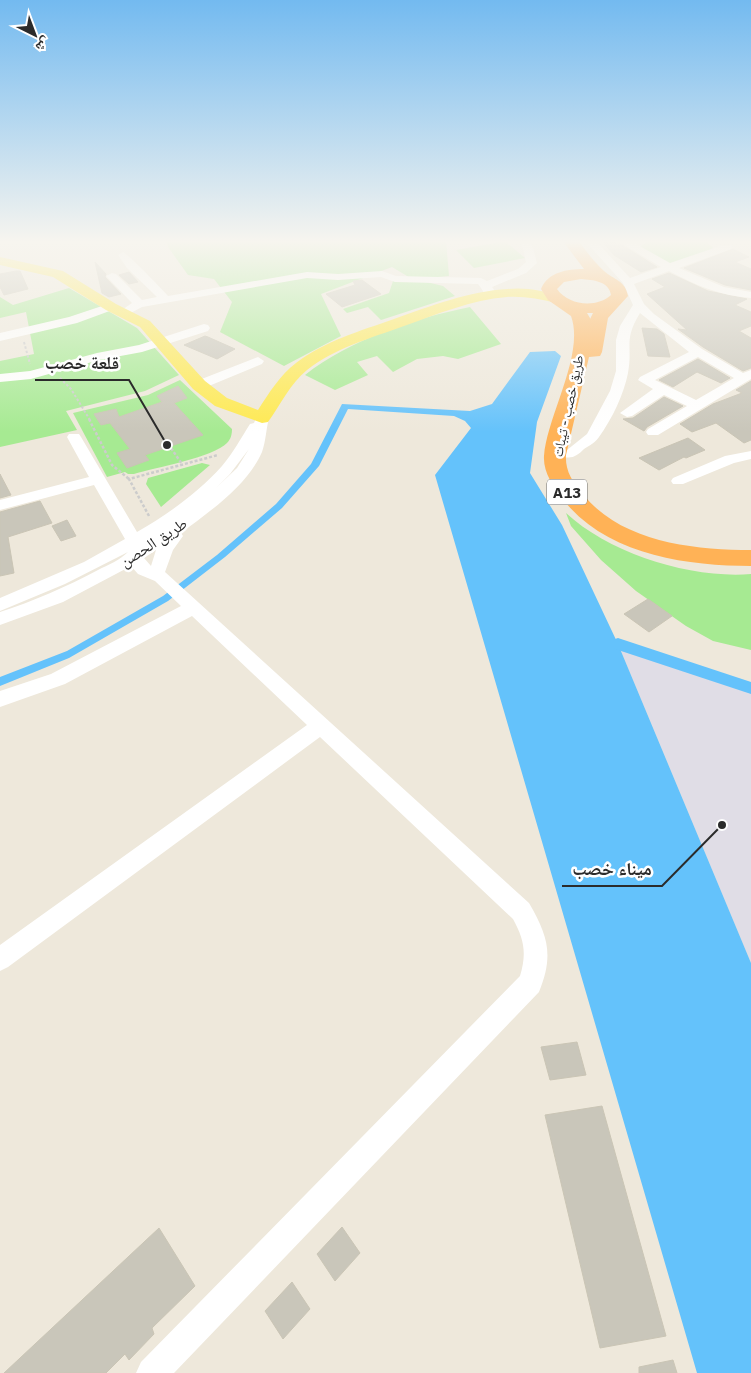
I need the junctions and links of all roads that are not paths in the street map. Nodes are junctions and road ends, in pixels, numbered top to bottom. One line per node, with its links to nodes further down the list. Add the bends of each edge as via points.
1 (110, 304): 8 (main road)
2 (139, 304): 8 (street)
3 (453, 304): 22 (main road, طريق الحصن, via 327,350 289,378)
4 (570, 304): 33 (highway, طريق خصب - تيبات / A13, via 580,316 583,330 555,455 558,476 569,494 585,511 636,541 723,560)
5 (580, 304): 6 (highway, via 587,308)
6 (609, 305): 25 (highway, طريق خصب - تيبات / A13, via 599,317 589,383)
7 (638, 305): 9 (street); 11 (street)
8 (118, 309): 12 (street); 13 (main road, via 146,324)
9 (626, 326): 11 (street, via 646,321); 25 (street, via 617,391 593,436)
10 (204, 328): 13 (street)
11 (667, 328): 14 (street)
12 (0, 337)
13 (162, 343): 17 (street, via 35,373); 18 (main road)
14 (698, 352): 16 (street); 19 (street, via 645,380)
15 (258, 362): 18 (street)
16 (747, 376): 20 (street)
17 (0, 378)
18 (200, 385): 22 (main road, via 221,402)
19 (663, 389): 20 (street); 21 (street)
20 (698, 406): 23 (street)
21 (626, 413)
22 (262, 418): 27 (street, طريق الحصن, via 254,454); 32 (street, طريق الحصن, via 224,471 186,506 148,524)
23 (653, 432)
24 (74, 437): 28 (street)
25 (569, 454): 31 (highway, طريق خصب - تيبات / A13, via 570,472 580,489 597,505 620,519 682,541 724,548)
26 (751, 455): 29 (street, via 730,459)
27 (240, 475): 32 (street, طريق الحصن, via 161,541); 34 (street, via 171,540 162,555)
28 (98, 478): 30 (street); 32 (street)
29 (678, 482)
30 (0, 505)
31 (751, 546)
32 (136, 550): 34 (street, via 137,562); 35 (street, طريق الحصن); 36 (street, طريق الحصن, via 118,550 83,570)
33 (751, 558)
34 (169, 584): 35 (street, via 132,571 61,601); 38 (street, via 58,679); 39 (street)
35 (45, 604): 37 (street, طريق الحصن)
36 (0, 605)
37 (0, 619)
38 (0, 699)
39 (322, 725): 40 (street); 41 (street, via 521,911 534,934 538,958 530,983)
40 (0, 959)
41 (152, 1373)

